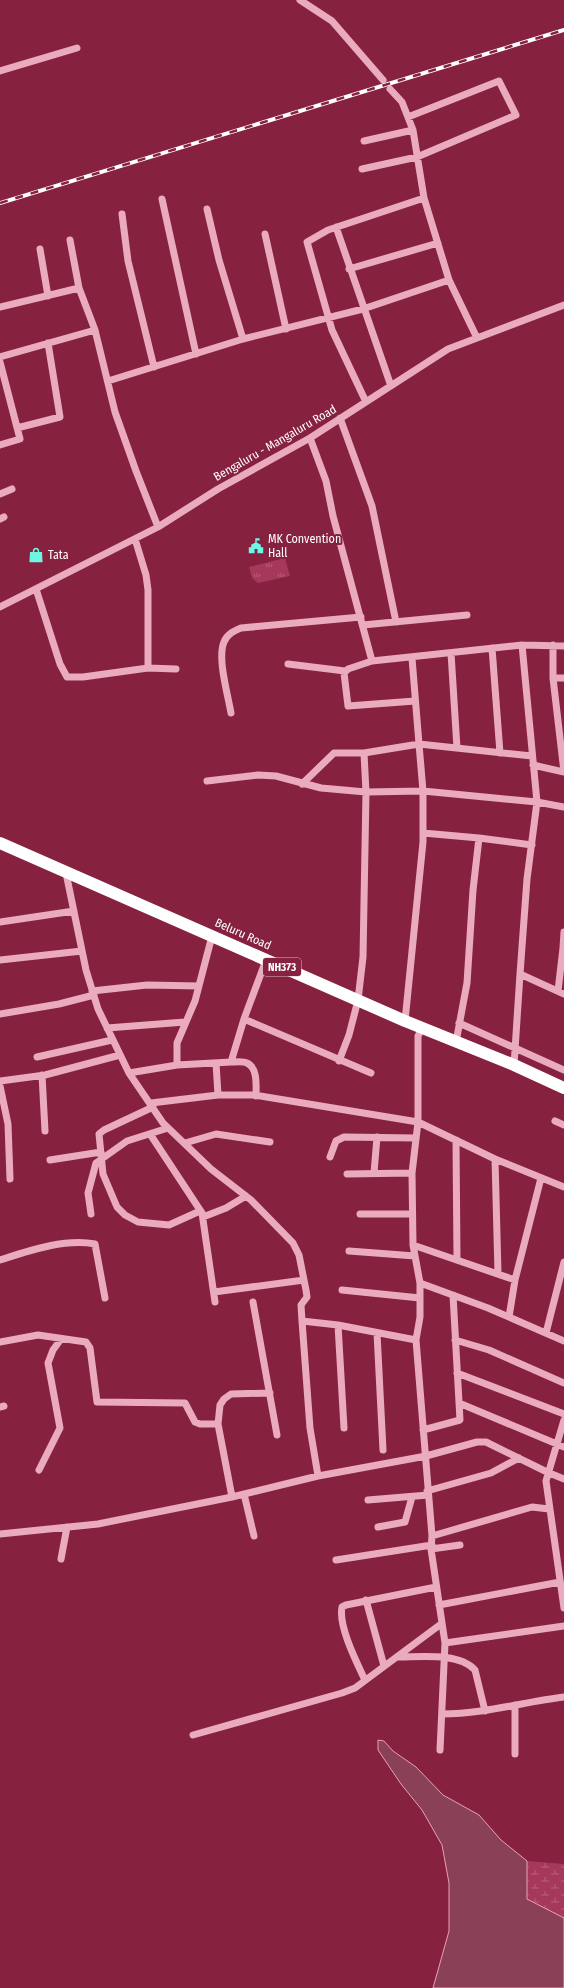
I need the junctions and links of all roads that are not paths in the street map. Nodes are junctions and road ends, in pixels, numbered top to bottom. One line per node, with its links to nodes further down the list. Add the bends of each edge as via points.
1 (300, 0): 4 (street, via 332,21)
2 (77, 48): 3 (street)
3 (0, 71)
4 (383, 80)
5 (390, 89): 6 (street, via 402,102)
6 (408, 117): 7 (street); 9 (street, via 500,81 516,115)
7 (413, 130): 8 (street); 9 (street)
8 (364, 141)
9 (417, 157): 10 (street); 11 (street)
10 (362, 169)
11 (424, 198): 15 (street); 18 (street)
12 (162, 199): 33 (street)
13 (207, 209): 31 (street, via 219,260)
14 (122, 214): 36 (street, via 128,261)
15 (336, 227): 20 (street); 27 (street, via 306,243)
16 (265, 234): 28 (street)
17 (70, 240): 22 (street)
18 (438, 243): 20 (street); 21 (street)
19 (40, 249): 23 (street)
20 (349, 269): 26 (street)
21 (449, 280): 26 (street); 30 (street)
22 (79, 288): 23 (street); 29 (street)
23 (48, 296): 25 (street)
24 (564, 305): 30 (street, Bengaluru - Mangaluru Road)
25 (0, 307)
26 (363, 309): 27 (street); 38 (street)
27 (329, 319): 28 (street); 39 (street)
28 (286, 329): 31 (street)
29 (95, 330): 32 (street); 37 (street)
30 (477, 338): 38 (street, Bengaluru - Mangaluru Road, via 448,349)
31 (243, 339): 33 (street)
32 (48, 343): 34 (street); 41 (street, via 60,417)
33 (196, 354): 36 (street)
34 (0, 357)
35 (0, 362): 41 (street)
36 (154, 367): 37 (street)
37 (108, 381): 46 (street, via 115,412)
38 (390, 386): 39 (street, Bengaluru - Mangaluru Road)
39 (366, 402): 40 (street, Bengaluru - Mangaluru Road)
40 (340, 418): 42 (street, Bengaluru - Mangaluru Road); 52 (street, via 372,506)
41 (17, 428): 43 (street, via 20,439)
42 (310, 438): 46 (street, Bengaluru - Mangaluru Road, via 218,489); 51 (street, via 326,481 332,516)
43 (0, 445)
44 (12, 489): 45 (street)
45 (0, 494)
46 (158, 527): 47 (street, Bengaluru - Mangaluru Road)
47 (135, 539): 48 (street, Bengaluru - Mangaluru Road); 62 (street, via 148,590)
48 (36, 589): 49 (street, Bengaluru - Mangaluru Road); 62 (street, via 60,664 67,677)
49 (0, 607)
50 (467, 615): 52 (street)
51 (361, 617): 53 (street); 68 (street, via 241,628 230,633 224,641 222,651)
52 (396, 622): 53 (street)
53 (363, 625): 60 (street)
54 (522, 645): 55 (street); 57 (street); 73 (street)
55 (553, 645): 56 (street); 65 (street)
56 (564, 646)
57 (492, 648): 58 (street); 72 (street)
58 (451, 653): 59 (street); 70 (street)
59 (412, 658): 60 (street); 67 (street)
60 (372, 661): 64 (street)
61 (288, 664): 64 (street)
62 (148, 668): 63 (street)
63 (176, 669)
64 (345, 671): 67 (street, via 348,706)
65 (553, 678): 66 (street); 75 (street)
66 (564, 678)
67 (415, 701): 69 (street)
68 (232, 713)
69 (419, 744): 70 (street); 71 (street); 78 (street)
70 (457, 748): 72 (street)
71 (364, 753): 77 (street, via 334,753); 79 (street)
72 (500, 753): 73 (street)
73 (532, 756): 74 (street)
74 (533, 765): 75 (street); 80 (street)
75 (564, 772)
76 (207, 781): 77 (street, via 258,775 276,776)
77 (302, 784): 79 (street)
78 (423, 791): 79 (street); 80 (street); 82 (street)
79 (366, 792): 99 (street, via 362,957)
80 (537, 802): 81 (street); 85 (street)
81 (564, 807)
82 (423, 833): 83 (street); 102 (street)
83 (479, 838): 85 (street); 104 (street, via 467,983)
84 (0, 843): 86 (highway, Beluru Road / NH373)
85 (532, 845): 95 (street)
86 (66, 873): 87 (street); 90 (highway, Beluru Road / NH373)
87 (74, 911): 88 (street); 92 (street)
88 (0, 922)
89 (564, 932): 91 (street)
90 (212, 936): 94 (highway, Beluru Road / NH373); 96 (street)
91 (563, 948): 97 (street)
92 (82, 951): 93 (street); 98 (street)
93 (0, 960)
94 (266, 960): 99 (highway, Beluru Road / NH373); 101 (street)
95 (520, 974): 97 (street); 109 (street)
96 (199, 986): 98 (street, via 147,985); 103 (street, via 196,1001)
97 (561, 992)
98 (93, 993): 100 (street, via 60,1004); 105 (street)
99 (358, 1000): 102 (highway, Beluru Road / NH373); 112 (street)
100 (0, 1014)
101 (244, 1019): 112 (street); 113 (street)
102 (405, 1021): 106 (highway, Beluru Road / NH373)
103 (185, 1022): 105 (street); 115 (street, via 178,1043)
104 (459, 1024): 108 (street); 109 (street)
105 (106, 1028): 107 (street)
106 (422, 1028): 108 (highway, Beluru Road / NH373); 128 (street, via 418,1036)
107 (112, 1040): 110 (street); 111 (street)
108 (456, 1042): 116 (highway, Beluru Road / NH373)
109 (515, 1049): 116 (street); 117 (street)
110 (120, 1055): 118 (street); 120 (street)
111 (37, 1057)
112 (339, 1061): 119 (street)
113 (231, 1062): 114 (street); 125 (street, via 245,1062 251,1067 256,1080)
114 (216, 1063): 115 (street); 124 (street)
115 (178, 1065): 118 (street)
116 (514, 1065): 123 (highway, Beluru Road / NH373)
117 (564, 1070)
118 (128, 1073): 126 (street)
119 (371, 1073)
120 (42, 1076): 121 (street); 131 (street)
121 (0, 1081)
122 (0, 1086): 146 (street, via 8,1124)
123 (564, 1088)
124 (218, 1094): 125 (street); 126 (street)
125 (256, 1096): 128 (street)
126 (152, 1105): 130 (street); 138 (street, via 101,1132 99,1139)
127 (555, 1121): 129 (street)
128 (418, 1122): 134 (street); 135 (street)
129 (564, 1125)
130 (168, 1128): 132 (street); 137 (street)
131 (45, 1131)
132 (150, 1134): 138 (street, via 127,1141); 150 (street)
133 (377, 1138): 134 (street); 139 (street, via 339,1138); 144 (street)
134 (416, 1138): 142 (street)
135 (456, 1140): 140 (street); 156 (street)
136 (270, 1142): 137 (street, via 216,1134)
137 (185, 1143): 148 (street, via 211,1169)
138 (102, 1155): 141 (street); 149 (street, via 93,1169 88,1193); 150 (street, via 103,1174 117,1207 125,1215 138,1222 169,1225)
139 (330, 1157)
140 (495, 1159): 145 (street); 159 (street)
141 (50, 1160)
142 (412, 1173): 144 (street); 152 (street)
143 (347, 1174): 144 (street)
144 (374, 1174)
145 (541, 1178): 147 (street); 161 (street)
146 (10, 1179)
147 (564, 1188)
148 (246, 1196): 150 (street, via 226,1208); 160 (street, via 292,1242 299,1255)
149 (91, 1214)
150 (202, 1214): 164 (street)
151 (360, 1214): 152 (street)
152 (412, 1214): 153 (street)
153 (413, 1245): 155 (street); 156 (street)
154 (350, 1251): 155 (street)
155 (415, 1256): 162 (street)
156 (457, 1259): 159 (street)
157 (0, 1260): 166 (street, via 62,1244 95,1244)
158 (564, 1262): 174 (street)
159 (498, 1274): 161 (street)
160 (304, 1280): 164 (street); 171 (street, via 307,1297 301,1305)
161 (515, 1280): 170 (street)
162 (420, 1283): 165 (street); 167 (street)
163 (342, 1290): 167 (street)
164 (214, 1292): 168 (street)
165 (453, 1295): 170 (street); 177 (street)
166 (105, 1298)
167 (420, 1298): 176 (street)
168 (215, 1302)
169 (253, 1302): 182 (street)
170 (509, 1317): 174 (street)
171 (302, 1321): 172 (street); 196 (street, via 310,1428)
172 (338, 1325): 173 (street); 187 (street)
173 (377, 1333): 176 (street); 191 (street)
174 (546, 1333): 178 (street)
175 (61, 1339): 179 (street, via 38,1335); 186 (street, via 88,1344 96,1400 99,1403 185,1403 195,1422); 194 (street, via 48,1363 60,1428)
176 (416, 1340): 188 (street)
177 (455, 1340): 180 (street); 181 (street, via 489,1350)
178 (564, 1341)
179 (0, 1342)
180 (457, 1373): 183 (street); 184 (street)
181 (564, 1382)
182 (270, 1393): 186 (street, via 231,1394 220,1405); 189 (street)
183 (459, 1403): 188 (street, via 460,1420); 190 (street)
184 (564, 1414)
185 (564, 1420): 190 (street)
186 (218, 1424): 200 (street)
187 (344, 1428)
188 (423, 1430): 192 (street)
189 (277, 1435)
190 (561, 1446): 195 (street)
191 (383, 1450)
192 (426, 1456): 193 (street, via 482,1442); 196 (street); 198 (street)
193 (519, 1458): 195 (street); 198 (street, via 491,1473)
194 (39, 1470)
195 (547, 1472): 197 (street); 203 (street)
196 (318, 1476): 199 (street)
197 (564, 1478)
198 (428, 1493): 201 (street); 208 (street)
199 (244, 1494): 200 (street); 207 (street)
200 (232, 1497): 204 (street, via 98,1524)
201 (412, 1498): 202 (street); 205 (street, via 405,1522)
202 (368, 1500)
203 (549, 1509): 208 (street, via 532,1507); 213 (street)
204 (68, 1527): 206 (street); 211 (street)
205 (378, 1527)
206 (0, 1534)
207 (254, 1536)
208 (432, 1536): 210 (street)
209 (460, 1545): 210 (street)
210 (431, 1547): 212 (street); 214 (street)
211 (61, 1559)
212 (336, 1560)
213 (560, 1582): 215 (street); 217 (street)
214 (436, 1587): 216 (street); 217 (street)
215 (563, 1599): 218 (street)
216 (366, 1600): 224 (street); 225 (street, via 345,1605 341,1610 351,1650)
217 (439, 1605): 219 (street)
218 (564, 1608)
219 (442, 1624): 221 (street); 222 (street)
220 (564, 1626): 221 (street)
221 (445, 1643): 223 (street)
222 (397, 1657): 223 (street); 224 (street)
223 (444, 1658): 228 (street, via 458,1659 475,1670); 229 (street)
224 (384, 1666): 225 (street)
225 (365, 1680): 230 (street, via 342,1693)
226 (564, 1697): 227 (street)
227 (515, 1705): 228 (street); 232 (street)
228 (485, 1711): 229 (street)
229 (442, 1714): 231 (street)
230 (193, 1735)
231 (440, 1750)
232 (515, 1754)

